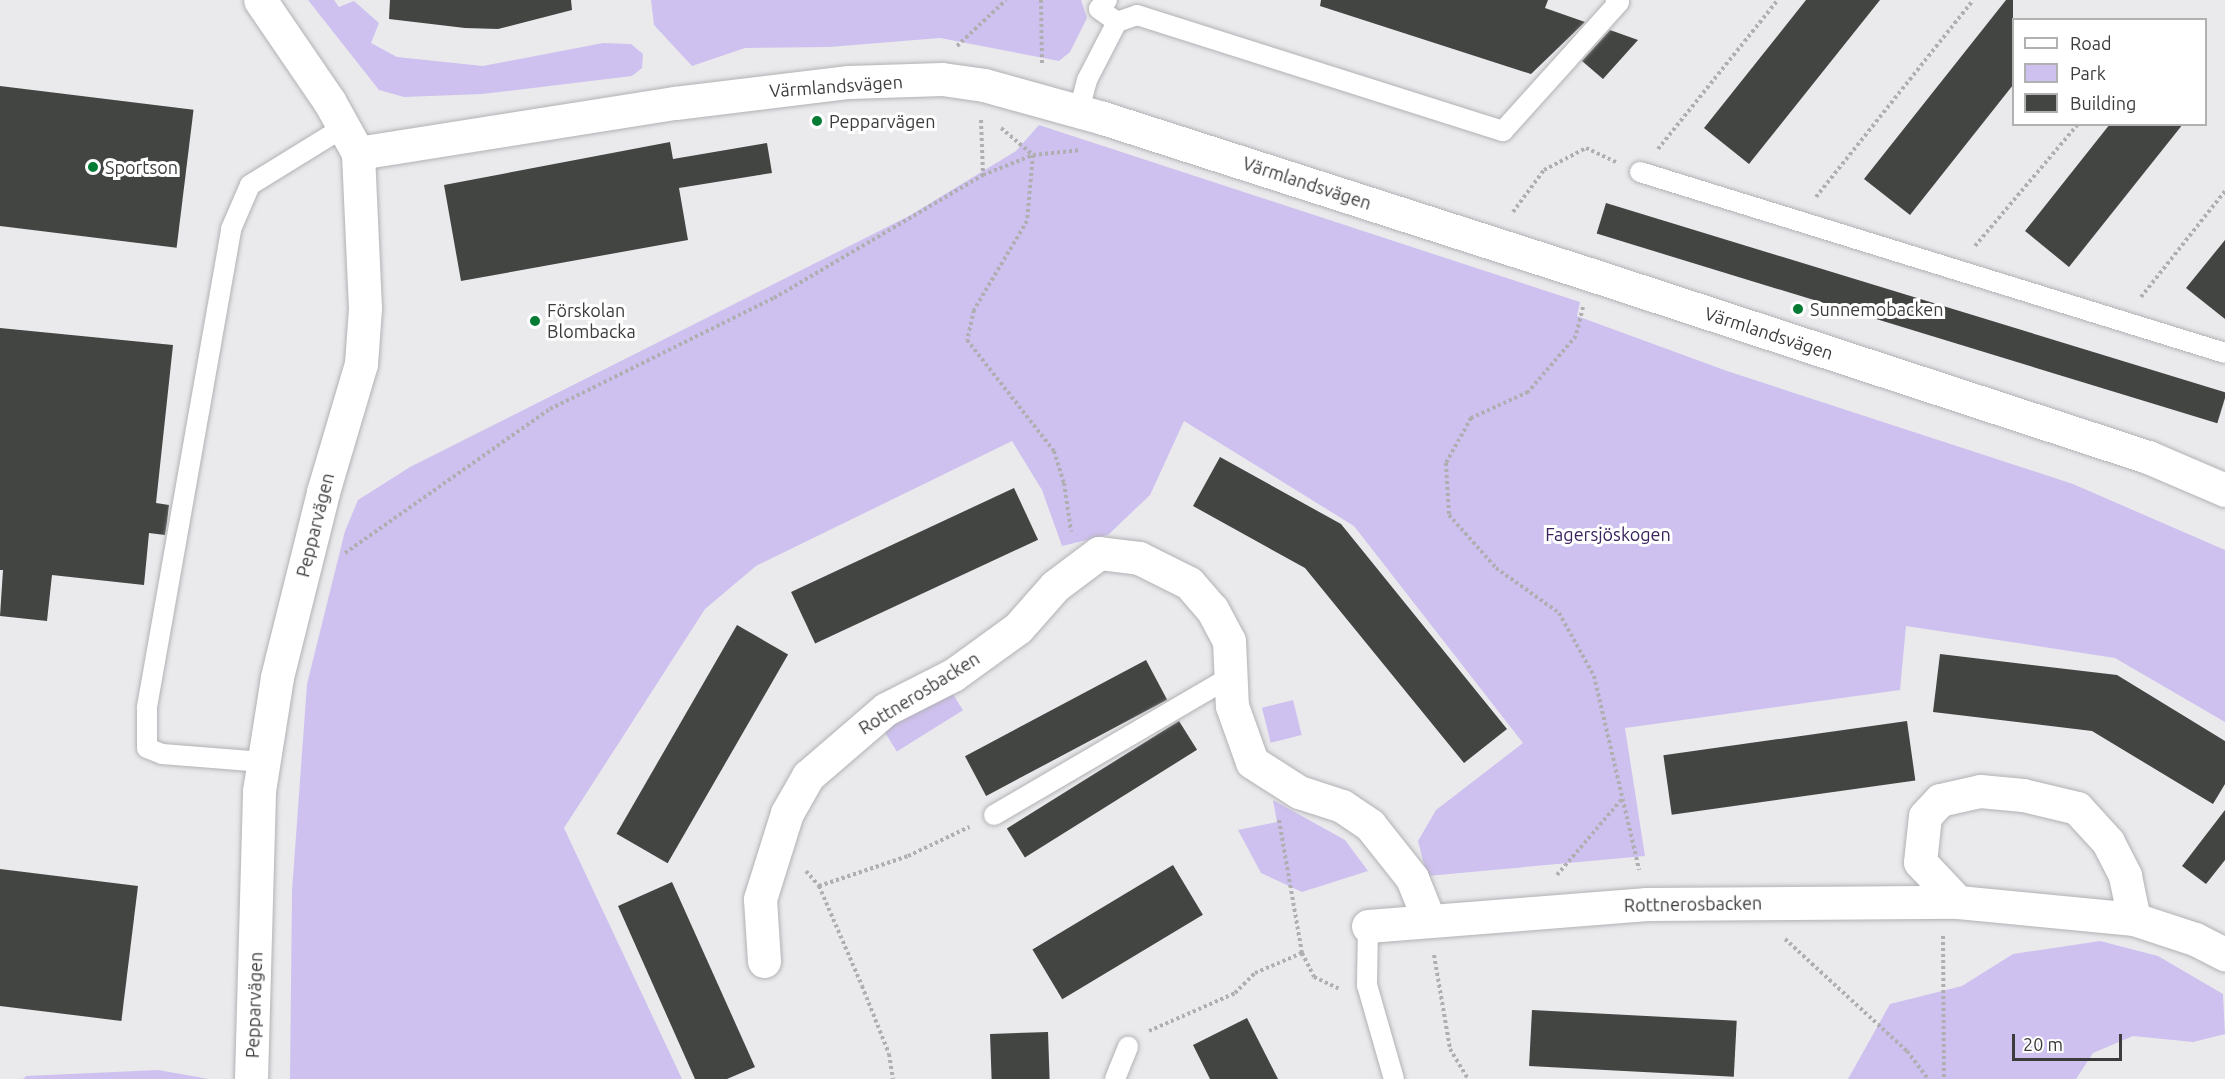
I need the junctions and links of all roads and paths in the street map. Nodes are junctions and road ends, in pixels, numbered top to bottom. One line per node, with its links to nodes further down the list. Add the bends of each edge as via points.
1 (260, 0): 15 (street, Pepparvägen)
2 (1006, 0): 10 (path, via 953,50)
3 (1041, 0): 9 (path)
4 (1107, 0): 8 (lane, via 1099,9)
5 (1616, 0): 8 (lane, via 1619,2 1503,131 1137,15)
6 (1778, 0): 18 (path)
7 (1972, 0): 21 (path)
8 (1117, 22): 11 (lane, via 1087,80)
9 (1042, 67)
10 (942, 79): 11 (street, Värmlandsvägen, via 984,85); 15 (street, Värmlandsvägen, via 849,82)
11 (1079, 110): 22 (street, Värmlandsvägen)
12 (989, 117): 19 (path, via 980,110)
13 (998, 125): 17 (path)
14 (2076, 126): 23 (path)
15 (351, 140): 29 (street, Pepparvägen, via 366,256 361,364); 31 (lane, via 250,185 231,229 147,707 147,748 162,754)
16 (1089, 149): 17 (path)
17 (1034, 155): 19 (path); 28 (path, via 1028,221 974,310 967,340 1054,452 1064,483)
18 (1640, 172): 21 (lane); 22 (path, via 1586,148 1544,170)
19 (983, 175): 29 (path, via 774,298 550,409)
20 (2225, 191): 25 (path)
21 (1796, 221): 23 (lane)
22 (1491, 242): 24 (street, Värmlandsvägen)
23 (1956, 270): 25 (lane)
24 (1592, 275): 27 (street, Värmlandsvägen, via 2148,457); 33 (path, via 1575,336 1528,392 1471,418 1446,463 1446,473 1449,514 1496,568 1559,613 1594,676)
25 (2122, 321): 26 (lane)
26 (2225, 353)
27 (2225, 490)
28 (1077, 566): 30 (street, Rottnerosbacken, via 1099,553 1138,558 1189,583 1212,609 1229,641); 35 (street, Rottnerosbacken, via 1018,628 953,675 886,709 839,746 808,776 787,813)
29 (301, 582): 31 (street, Pepparvägen, via 277,677)
30 (1230, 677): 32 (street, Rottnerosbacken, via 1232,706 1252,762); 34 (lane)
31 (263, 762): 49 (street, Pepparvägen)
32 (1275, 778): 41 (street, Rottnerosbacken, via 1299,792 1342,806 1370,825 1412,878); 44 (path, via 1283,856)
33 (1622, 799): 39 (path); 40 (path, via 1557,874)
34 (994, 815): 36 (path, via 908,856)
35 (781, 841): 36 (path); 46 (street, Rottnerosbacken, via 760,899)
36 (819, 886): 50 (path, via 889,1054)
37 (1745, 902): 38 (street, Rottnerosbacken); 39 (street, Rottnerosbacken); 54 (path, via 1907,1051)
38 (1951, 902): 42 (street, Rottnerosbacken); 42 (street, via 1920,862 1925,816 1940,800 1980,791 2023,795 2077,808 2108,842 2125,876); 55 (path)
39 (1647, 904): 40 (street, Rottnerosbacken)
40 (1560, 910): 41 (street, Rottnerosbacken)
41 (1428, 918): 43 (street, Rottnerosbacken); 53 (path, via 1450,1049)
42 (2134, 919): 45 (street, Rottnerosbacken, via 2195,939)
43 (1368, 926): 47 (lane, Rottnerosbacken)
44 (1302, 953): 47 (path, via 1314,977 1341,990); 48 (path, via 1255,973 1235,993 1158,1024)
45 (2225, 954)
46 (764, 961)
47 (1367, 985): 52 (lane, Rottnerosbacken)
48 (1128, 1047): 51 (lane)
49 (251, 1079)
50 (893, 1079)
51 (1115, 1079)
52 (1394, 1079)
53 (1468, 1079)
54 (1928, 1079)
55 (1944, 1079)

